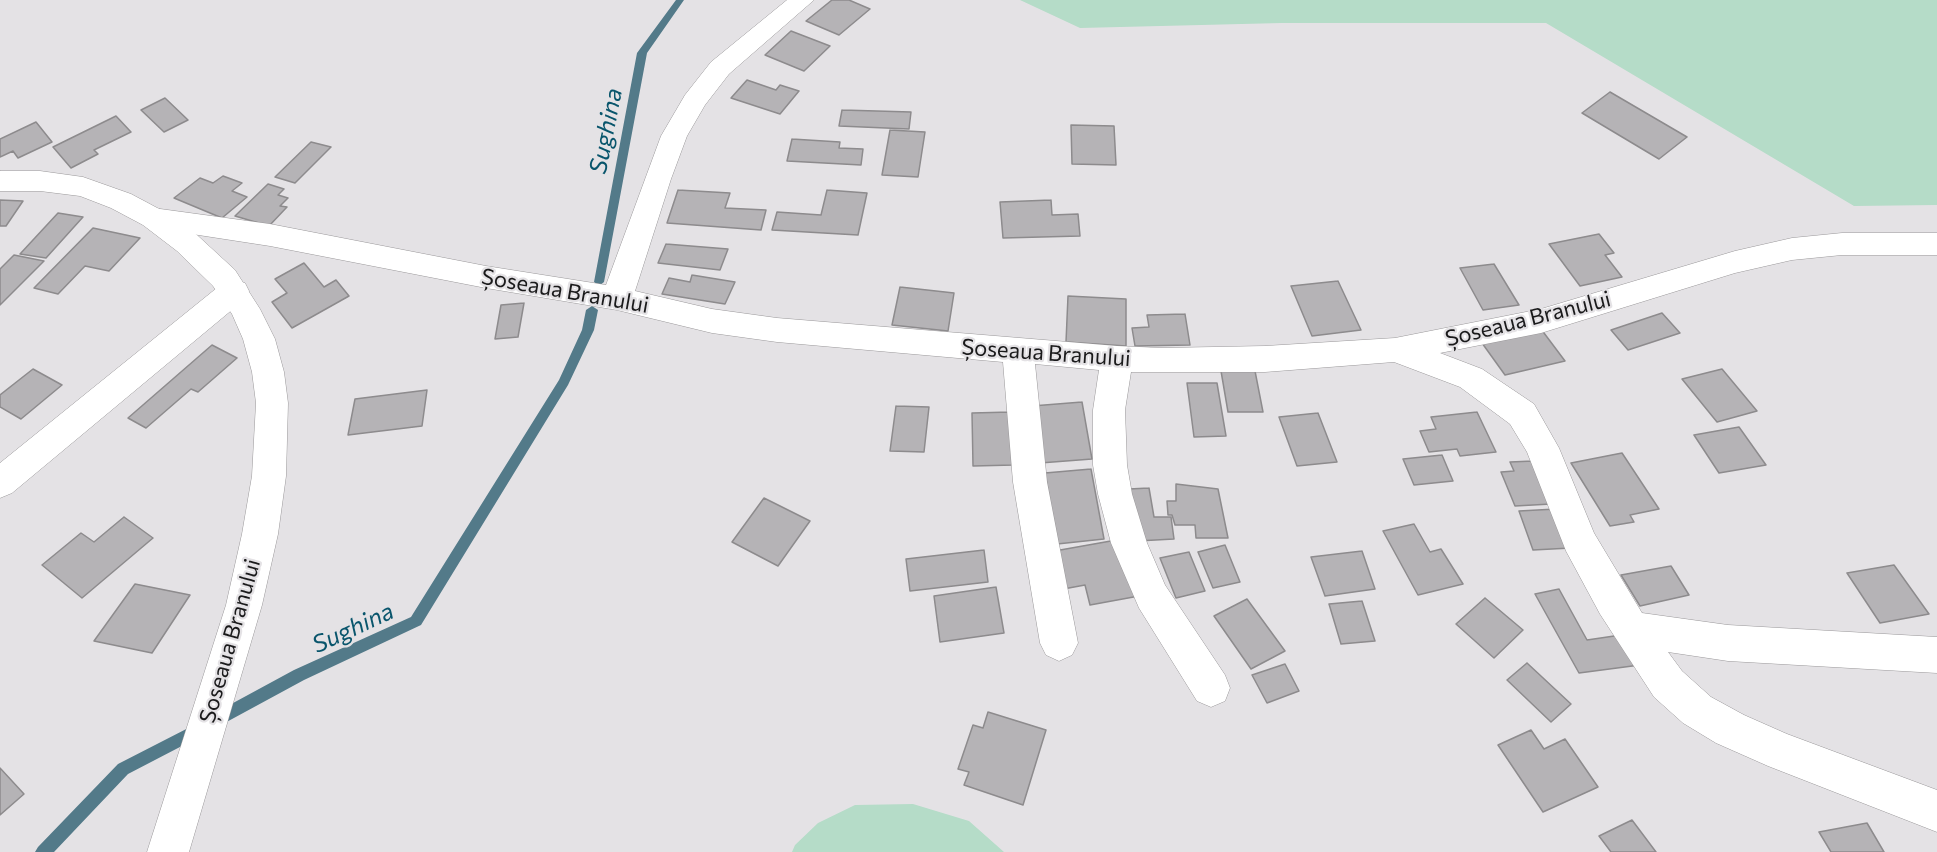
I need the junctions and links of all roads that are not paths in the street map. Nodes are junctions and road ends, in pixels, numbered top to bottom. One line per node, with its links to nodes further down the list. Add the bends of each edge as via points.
1 (802, 0): 6 (street, via 720,68 694,101 674,136 657,179)
2 (0, 181): 3 (street, Șoseaua Branului, via 83,187)
3 (153, 218): 5 (street, Șoseaua Branului, via 212,264); 6 (street, Șoseaua Branului, via 270,235)
4 (1937, 244): 7 (street, Șoseaua Branului, via 1842,244 1792,249 1735,262 1541,321)
5 (234, 291): 10 (street); 16 (street, Șoseaua Branului, via 259,339 268,372 272,403 269,476 244,605)
6 (617, 298): 8 (street, Șoseaua Branului, via 712,321 777,330)
7 (1395, 350): 9 (street, Șoseaua Branului, via 1265,359); 11 (street, via 1470,378 1522,414 1542,448 1579,540)
8 (1018, 351): 9 (street, Șoseaua Branului); 12 (street, via 1030,482)
9 (1117, 359): 14 (street, via 1109,410 1110,465 1129,543 1152,596)
10 (0, 483)
11 (1631, 629): 13 (street, via 1728,643); 15 (street, via 1668,684 1697,710 1782,752)
12 (1059, 643)
13 (1937, 655)
14 (1211, 688)
15 (1937, 811)
16 (168, 852)

